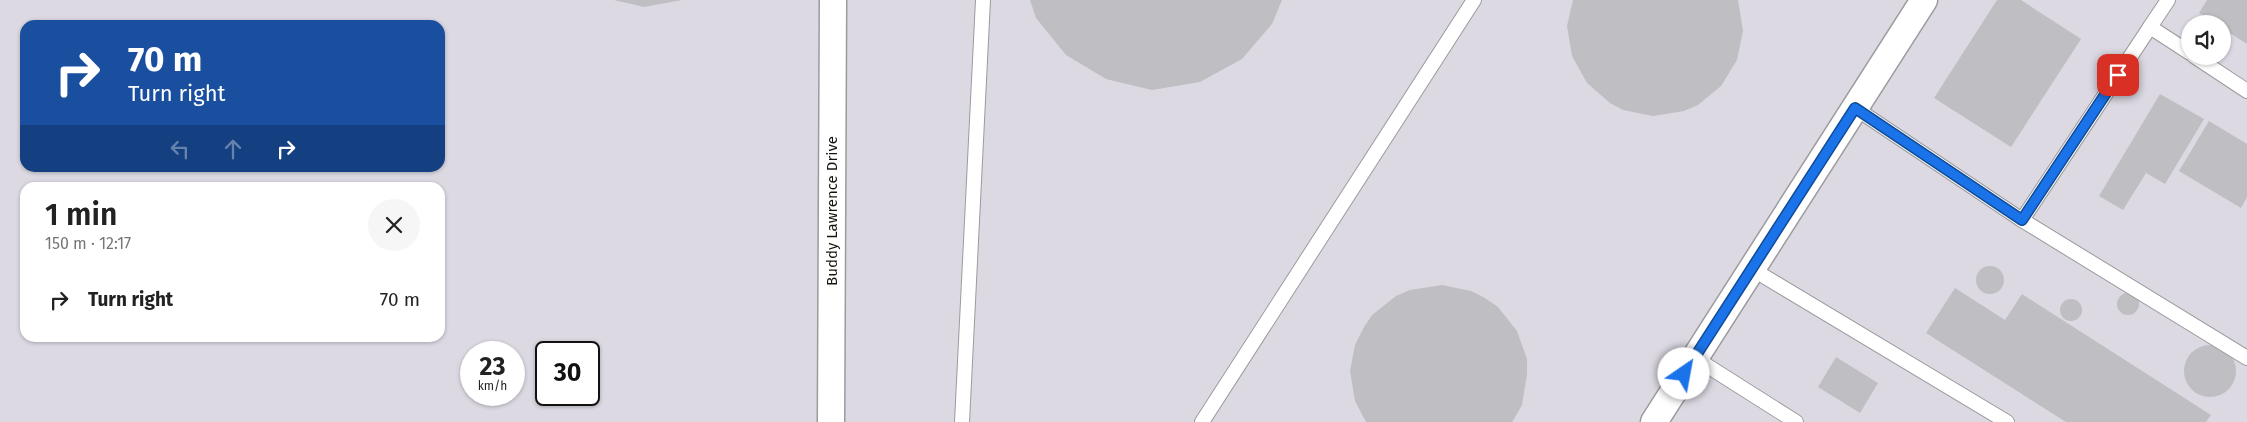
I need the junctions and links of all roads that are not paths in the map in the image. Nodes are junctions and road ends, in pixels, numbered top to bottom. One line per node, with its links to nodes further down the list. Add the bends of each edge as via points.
1 (833, 0): 15 (street, Buddy Lawrence Drive)
2 (983, 0): 16 (lane)
3 (1474, 0): 17 (lane)
4 (1924, 0): 10 (street)
5 (2168, 0): 6 (lane)
6 (2150, 27): 7 (lane); 11 (lane)
7 (2181, 47)
8 (2208, 65): 9 (lane)
9 (2247, 91)
10 (1855, 108): 11 (lane); 12 (street)
11 (2022, 220): 14 (lane)
12 (1752, 269): 13 (street); 20 (lane)
13 (1694, 358): 18 (street); 19 (lane)
14 (2247, 358)
15 (831, 422)
16 (962, 422)
17 (1202, 422)
18 (1654, 422)
19 (1796, 422)
20 (2007, 422)

